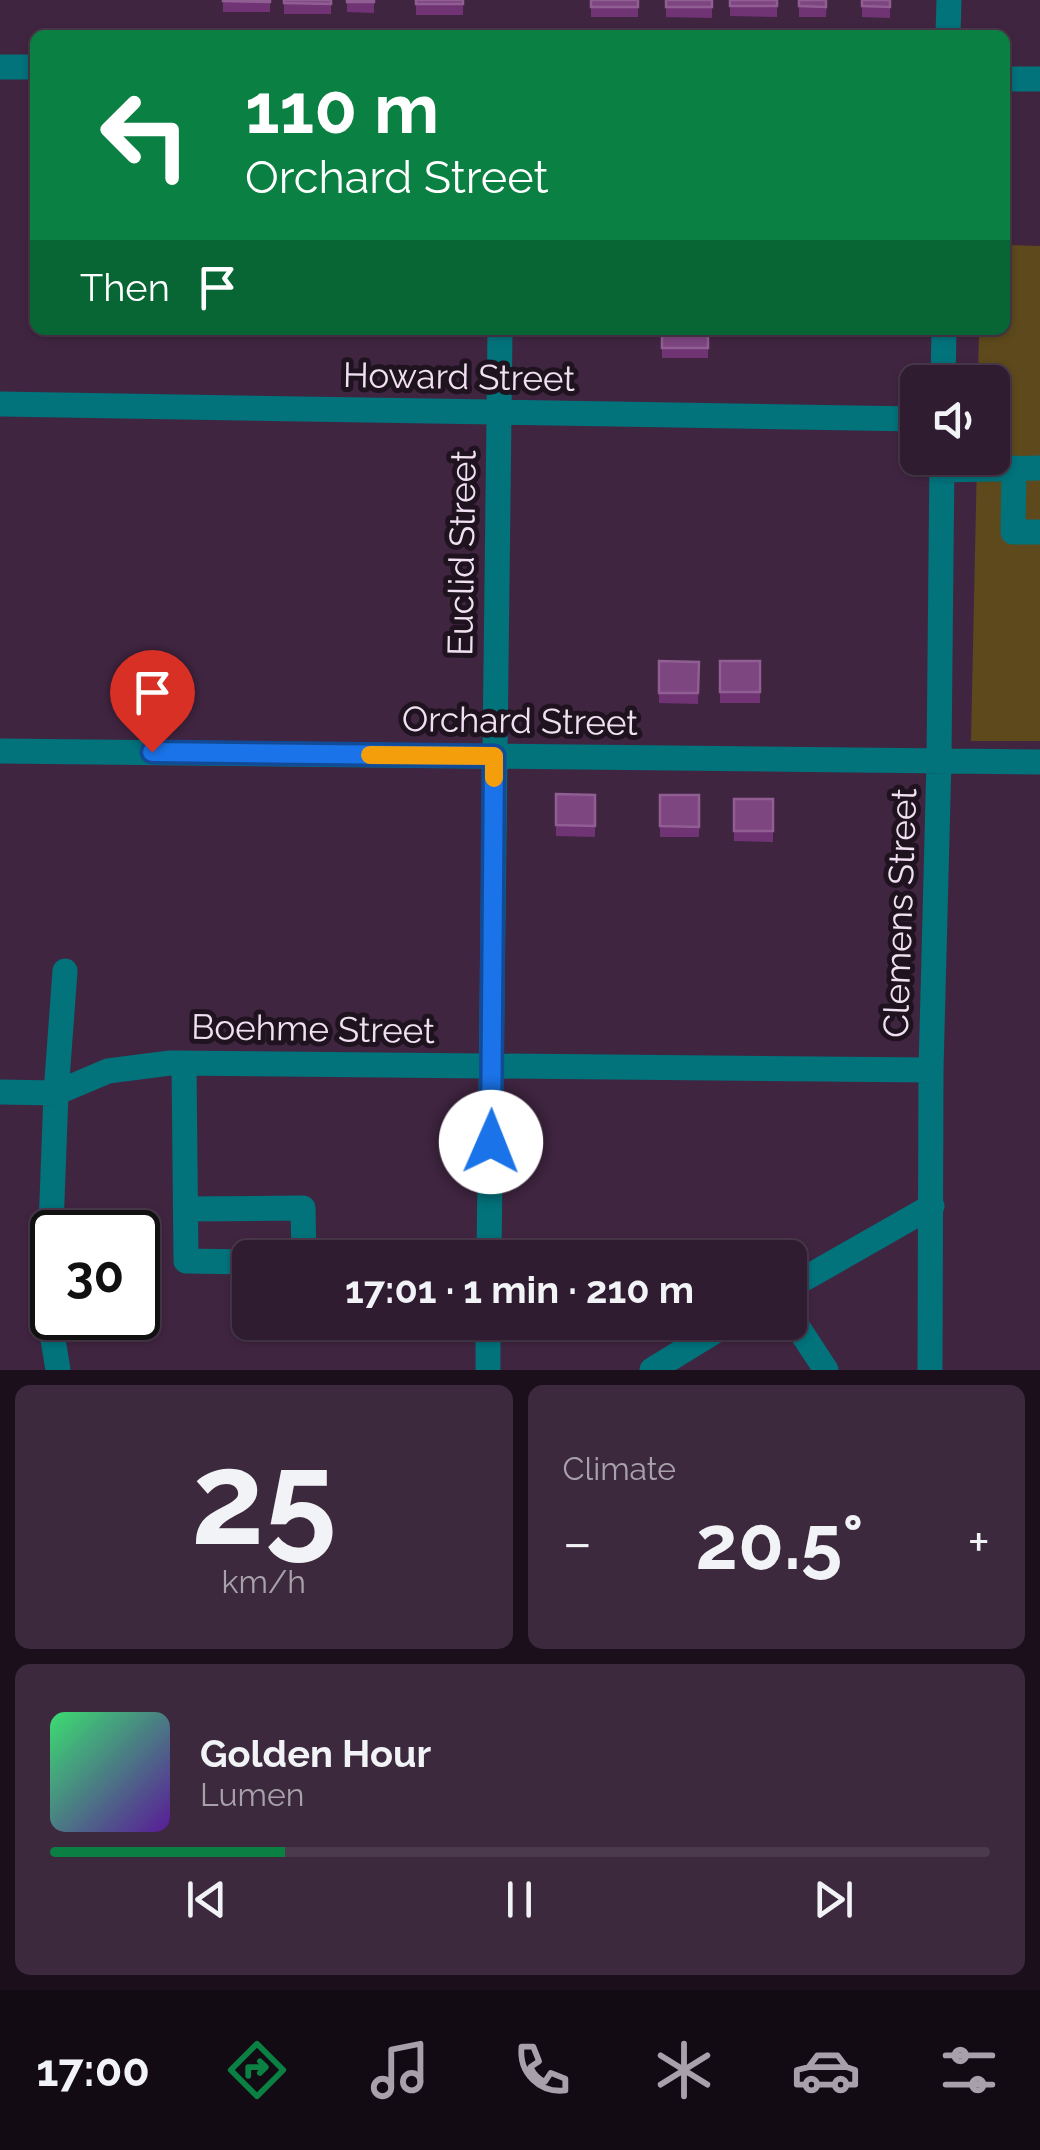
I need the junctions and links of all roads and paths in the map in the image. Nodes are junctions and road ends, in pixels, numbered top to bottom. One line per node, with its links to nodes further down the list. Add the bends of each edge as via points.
1 (948, 0): 2 (street)
2 (948, 30)
3 (0, 66): 4 (street)
4 (30, 67)
5 (1010, 78): 6 (street)
6 (1040, 79)
7 (500, 335): 11 (street, Euclid Street)
8 (944, 335): 9 (street)
9 (943, 365)
10 (0, 404): 11 (street, Howard Street)
11 (500, 413): 12 (street, Howard Street); 19 (street, Euclid Street)
12 (900, 419)
13 (1010, 468): 14 (street)
14 (1014, 468): 15 (street); 17 (street, via 1013,532)
15 (1040, 468)
16 (942, 475): 20 (street, Clemens Street)
17 (1040, 532)
18 (0, 751): 19 (street, Orchard Street)
19 (494, 756): 20 (street, Orchard Street); 24 (street, Euclid Street)
20 (939, 760): 21 (street, Orchard Street); 25 (street, Clemens Street)
21 (1040, 762)
22 (65, 971): 27 (street)
23 (184, 1063): 24 (street, Boehme Street); 27 (street, Boehme Street, via 108,1071); 29 (street)
24 (492, 1066): 25 (street, Boehme Street); 31 (street, Euclid Street)
25 (931, 1070): 28 (street, Clemens Street)
26 (0, 1092): 27 (street, Boehme Street)
27 (56, 1093): 37 (street, via 48,1308)
28 (932, 1206): 33 (street); 41 (street, Clemens Street)
29 (186, 1209): 30 (street, via 303,1208); 32 (street, via 186,1261)
30 (304, 1240)
31 (490, 1240)
32 (232, 1262)
33 (807, 1276)
34 (488, 1340): 38 (street)
35 (701, 1340): 39 (street)
36 (807, 1340): 40 (street)
37 (58, 1370)
38 (488, 1370)
39 (652, 1370)
40 (826, 1370)
41 (930, 1370)

